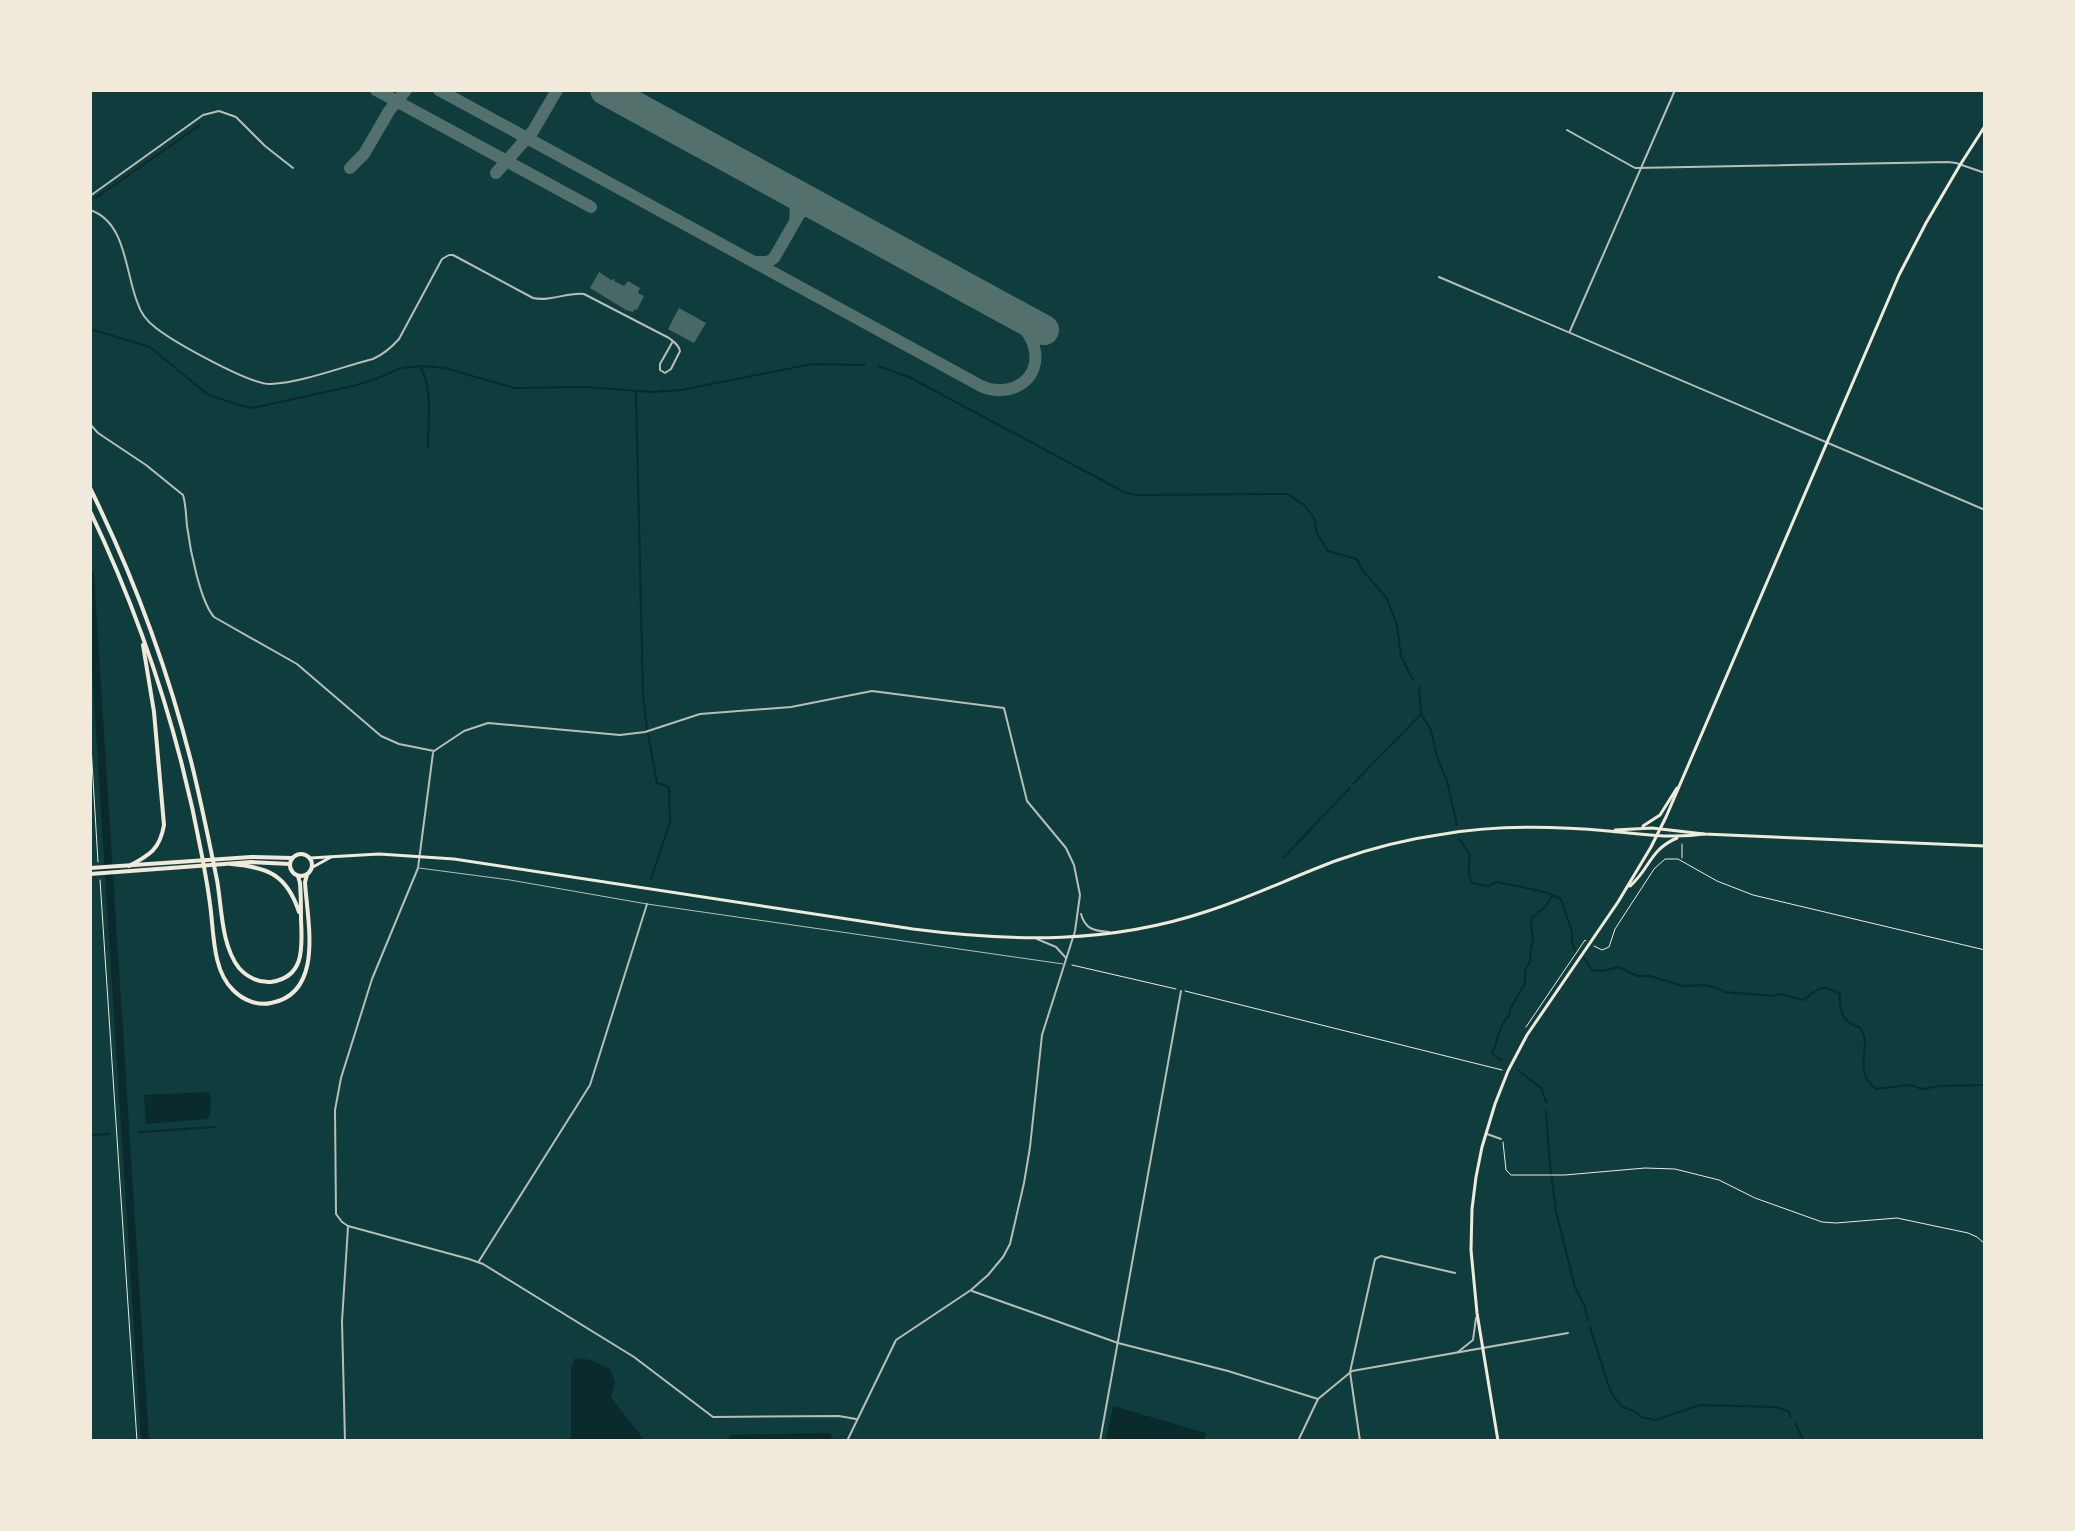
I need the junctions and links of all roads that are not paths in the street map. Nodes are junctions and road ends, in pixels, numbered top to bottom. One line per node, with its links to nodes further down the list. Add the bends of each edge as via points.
1 (1675, 90): 6 (street)
2 (1985, 126): 4 (main road)
3 (1567, 130): 6 (street)
4 (1960, 165): 6 (street); 7 (street); 14 (main road, via 1899,275)
5 (293, 168): 8 (street, via 236,117 219,111 203,115)
6 (1641, 168): 11 (street)
7 (1985, 173)
8 (90, 196)
9 (90, 210): 12 (street, via 113,227 146,319 196,352 263,384 382,355 399,339 449,255 533,298 584,294)
10 (1439, 277): 11 (street)
11 (1569, 333): 14 (street)
12 (673, 341): 12 (street, via 680,351 665,373 659,365)
13 (90, 424): 19 (street, via 183,495 201,589 214,617 297,664 381,736)
14 (1828, 442): 16 (street); 20 (main road)
15 (90, 488): 45 (main road, via 136,591 174,699 233,958 245,973 262,981 292,972 301,958)
16 (1985, 510)
17 (90, 511): 18 (main road)
18 (140, 627): 34 (main road, via 164,825 154,850); 40 (main road, via 183,767 217,958 227,983 249,1001 274,1003 291,995 304,978 309,955)
19 (434, 751): 37 (street); 44 (street, via 488,723 620,735 700,714 791,707 872,691 1004,708 1027,801 1066,848 1079,882)
20 (1683, 778): 21 (main road, via 1660,815); 22 (main road)
21 (1639, 828): 22 (main road); 23 (main road)
22 (1661, 829): 24 (main road); 25 (main road)
23 (1607, 831): 25 (main road); 46 (main road, via 1467,830 1399,842 1207,912)
24 (1704, 834): 26 (main road); 27 (main road)
25 (1657, 836): 26 (main road); 42 (main road)
26 (1679, 837): 42 (main road, via 1658,849)
27 (1985, 846)
28 (334, 856): 30 (main road); 35 (main road); 48 (main road, via 404,855 501,865 926,931)
29 (292, 858): 30 (main road, via 301,853); 31 (main road); 33 (main road)
30 (310, 858): 35 (main road)
31 (230, 861): 32 (main road); 33 (main road); 45 (main road, via 278,877)
32 (190, 864): 34 (main road); 38 (main road)
33 (290, 864): 41 (main road)
34 (129, 866): 38 (main road)
35 (313, 867): 40 (main road)
36 (90, 868): 38 (main road)
37 (418, 868): 43 (lane); 54 (street, via 372,979 341,1078 335,1110 336,1214)
38 (122, 869): 39 (main road)
39 (90, 874)
40 (307, 875): 41 (main road)
41 (298, 876): 45 (main road)
42 (1627, 888): 52 (main road, via 1520,1048)
43 (647, 904): 50 (lane); 55 (street, via 590,1085)
44 (1080, 908): 46 (street, via 1091,929); 47 (street)
45 (301, 918)
46 (1122, 932): 47 (main road)
47 (1073, 938): 48 (main road); 49 (street)
48 (1037, 939): 49 (street, via 1056,947)
49 (1066, 959): 50 (street)
50 (1065, 964): 57 (street, via 1042,1035 1028,1159 1010,1244 995,1268)
51 (1181, 991): 60 (street)
52 (1485, 1134): 53 (street); 58 (main road, via 1471,1226)
53 (1501, 1139)
54 (348, 1226): 55 (street); 66 (street, via 342,1321)
55 (479, 1262): 65 (street, via 634,1357 713,1417)
56 (1455, 1273): 63 (street, via 1376,1258)
57 (971, 1290): 60 (street); 65 (street, via 898,1338)
58 (1477, 1313): 61 (main road); 62 (street, via 1473,1340)
59 (1568, 1333): 61 (street)
60 (1118, 1343): 64 (street); 68 (street)
61 (1482, 1348): 62 (street); 71 (main road)
62 (1457, 1352): 63 (street)
63 (1350, 1372): 64 (street); 70 (street)
64 (1318, 1399): 69 (street)
65 (857, 1419): 67 (street)
66 (345, 1441)
67 (847, 1441)
68 (1100, 1441)
69 (1298, 1441)
70 (1360, 1441)
71 (1498, 1441)

